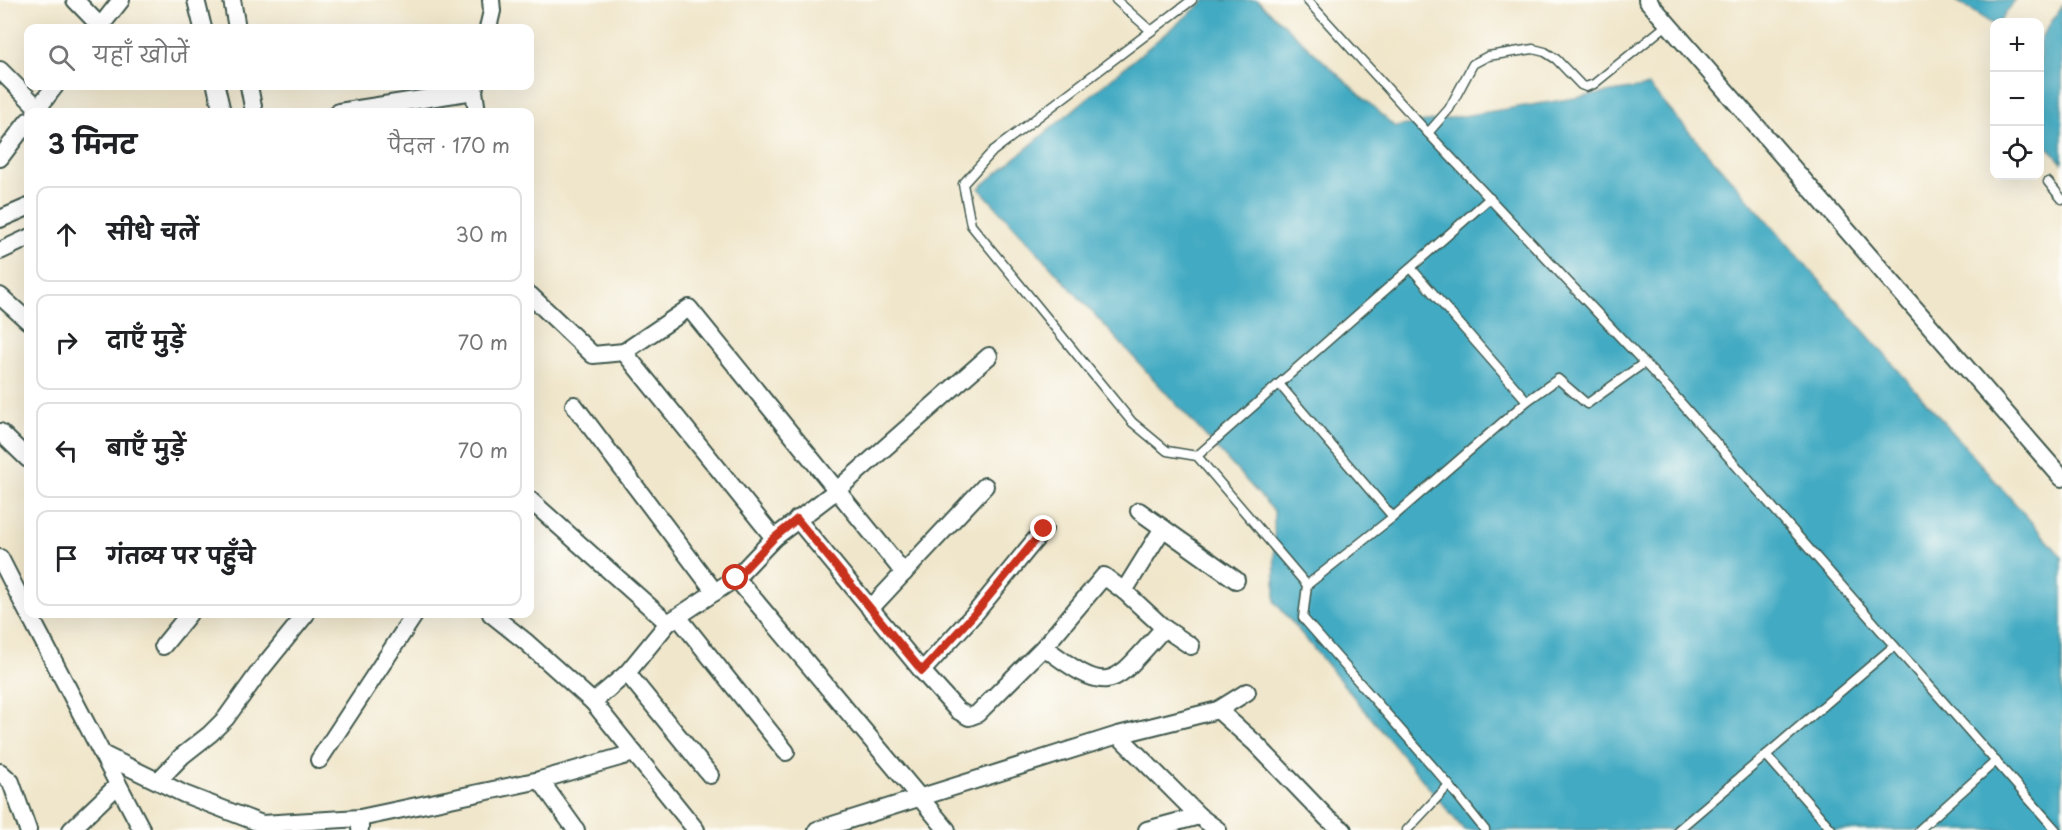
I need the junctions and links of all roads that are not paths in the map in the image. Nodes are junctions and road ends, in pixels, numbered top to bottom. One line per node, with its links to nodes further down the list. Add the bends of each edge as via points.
1 (75, 0): 10 (street)
2 (121, 0): 11 (street)
3 (196, 0): 12 (street)
4 (232, 0): 13 (street)
5 (491, 0): 14 (street)
6 (1116, 0): 16 (lane)
7 (1192, 0): 16 (lane)
8 (1306, 0): 30 (lane)
9 (1647, 0): 15 (street)
10 (97, 24)
11 (102, 24)
12 (202, 24)
13 (236, 24)
14 (489, 24)
15 (1668, 24): 30 (lane, via 1586,87 1545,51 1533,49 1488,56 1473,64 1449,110); 52 (street)
16 (1151, 31): 51 (lane, via 993,151 963,184 971,225 1132,422 1167,451)
17 (0, 70): 23 (street)
18 (52, 90): 24 (street)
19 (217, 90): 25 (street)
20 (250, 90): 26 (street)
21 (463, 90): 27 (street)
22 (474, 90): 28 (street)
23 (29, 108)
24 (38, 108)
25 (221, 108)
26 (253, 108)
27 (362, 108)
28 (476, 108)
29 (24, 127): 31 (street)
30 (1428, 133): 33 (lane)
31 (0, 158)
32 (2048, 182): 34 (lane)
33 (1490, 198): 39 (lane); 45 (lane)
34 (2062, 199)
35 (24, 209): 36 (street)
36 (0, 219)
37 (24, 240): 38 (street)
38 (0, 251)
39 (1411, 268): 46 (lane); 47 (lane)
40 (0, 296): 42 (street)
41 (534, 299): 43 (street, via 593,356)
42 (24, 317)
43 (624, 352): 54 (street, via 689,308); 61 (street)
44 (988, 356): 54 (street)
45 (1644, 363): 47 (lane, via 1587,404 1558,379); 78 (lane)
46 (1279, 384): 51 (lane); 57 (lane)
47 (1527, 402): 57 (lane)
48 (574, 405): 68 (street)
49 (0, 432): 50 (street)
50 (24, 455)
51 (1197, 456): 66 (lane)
52 (2060, 473)
53 (985, 486): 63 (street)
54 (837, 490): 58 (street); 63 (street)
55 (534, 503): 76 (street)
56 (1139, 511): 59 (street)
57 (1393, 517): 66 (lane)
58 (797, 519): 61 (street); 70 (street)
59 (1163, 528): 65 (street); 67 (street)
60 (1044, 529): 82 (street)
61 (774, 538): 64 (street)
62 (0, 558): 69 (street)
63 (904, 573): 70 (street)
64 (736, 578): 68 (street); 100 (street)
65 (1236, 580)
66 (1307, 585): 99 (lane, via 1303,618)
67 (1124, 591): 77 (street); 81 (street, via 1104,576)
68 (715, 592): 76 (street)
69 (24, 604)
70 (870, 609): 82 (street)
71 (32, 618): 90 (street)
72 (186, 618): 79 (street)
73 (303, 618): 97 (street, via 226,718)
74 (413, 618): 92 (street)
75 (496, 618): 85 (street)
76 (674, 620): 83 (street); 88 (street)
77 (1164, 628): 80 (street); 81 (street, via 1123,673 1108,680 1086,676)
78 (1894, 645): 91 (lane); 93 (lane)
79 (163, 646)
80 (1191, 646)
81 (1044, 647): 82 (street, via 973,717 957,710)
82 (922, 671)
83 (627, 673): 85 (street); 95 (street)
84 (1247, 692): 86 (street)
85 (593, 702): 89 (street)
86 (1218, 710): 87 (street); 113 (street)
87 (1118, 735): 100 (street); 101 (street)
88 (786, 752)
89 (634, 753): 96 (street); 109 (street)
90 (102, 754): 97 (street); 98 (street)
91 (1766, 754): 116 (lane); 117 (lane)
92 (319, 760)
93 (1996, 761): 118 (lane); 119 (lane)
94 (0, 772): 105 (street, via 11,782)
95 (710, 775)
96 (540, 780): 102 (street); 108 (street)
97 (158, 781): 103 (street)
98 (118, 785): 106 (street); 107 (street)
99 (1449, 785): 114 (lane); 115 (lane)
100 (920, 797): 104 (street); 110 (street)
101 (1199, 816): 111 (street); 112 (street)
102 (360, 824): 103 (street)
103 (263, 827)
104 (825, 829)
105 (28, 830)
106 (71, 830)
107 (142, 830)
108 (576, 830)
109 (696, 830)
110 (947, 830)
111 (1147, 830)
112 (1218, 830)
113 (1343, 830)
114 (1407, 830)
115 (1485, 830)
116 (1678, 830)
117 (1832, 830)
118 (1919, 830)
119 (2056, 830)

